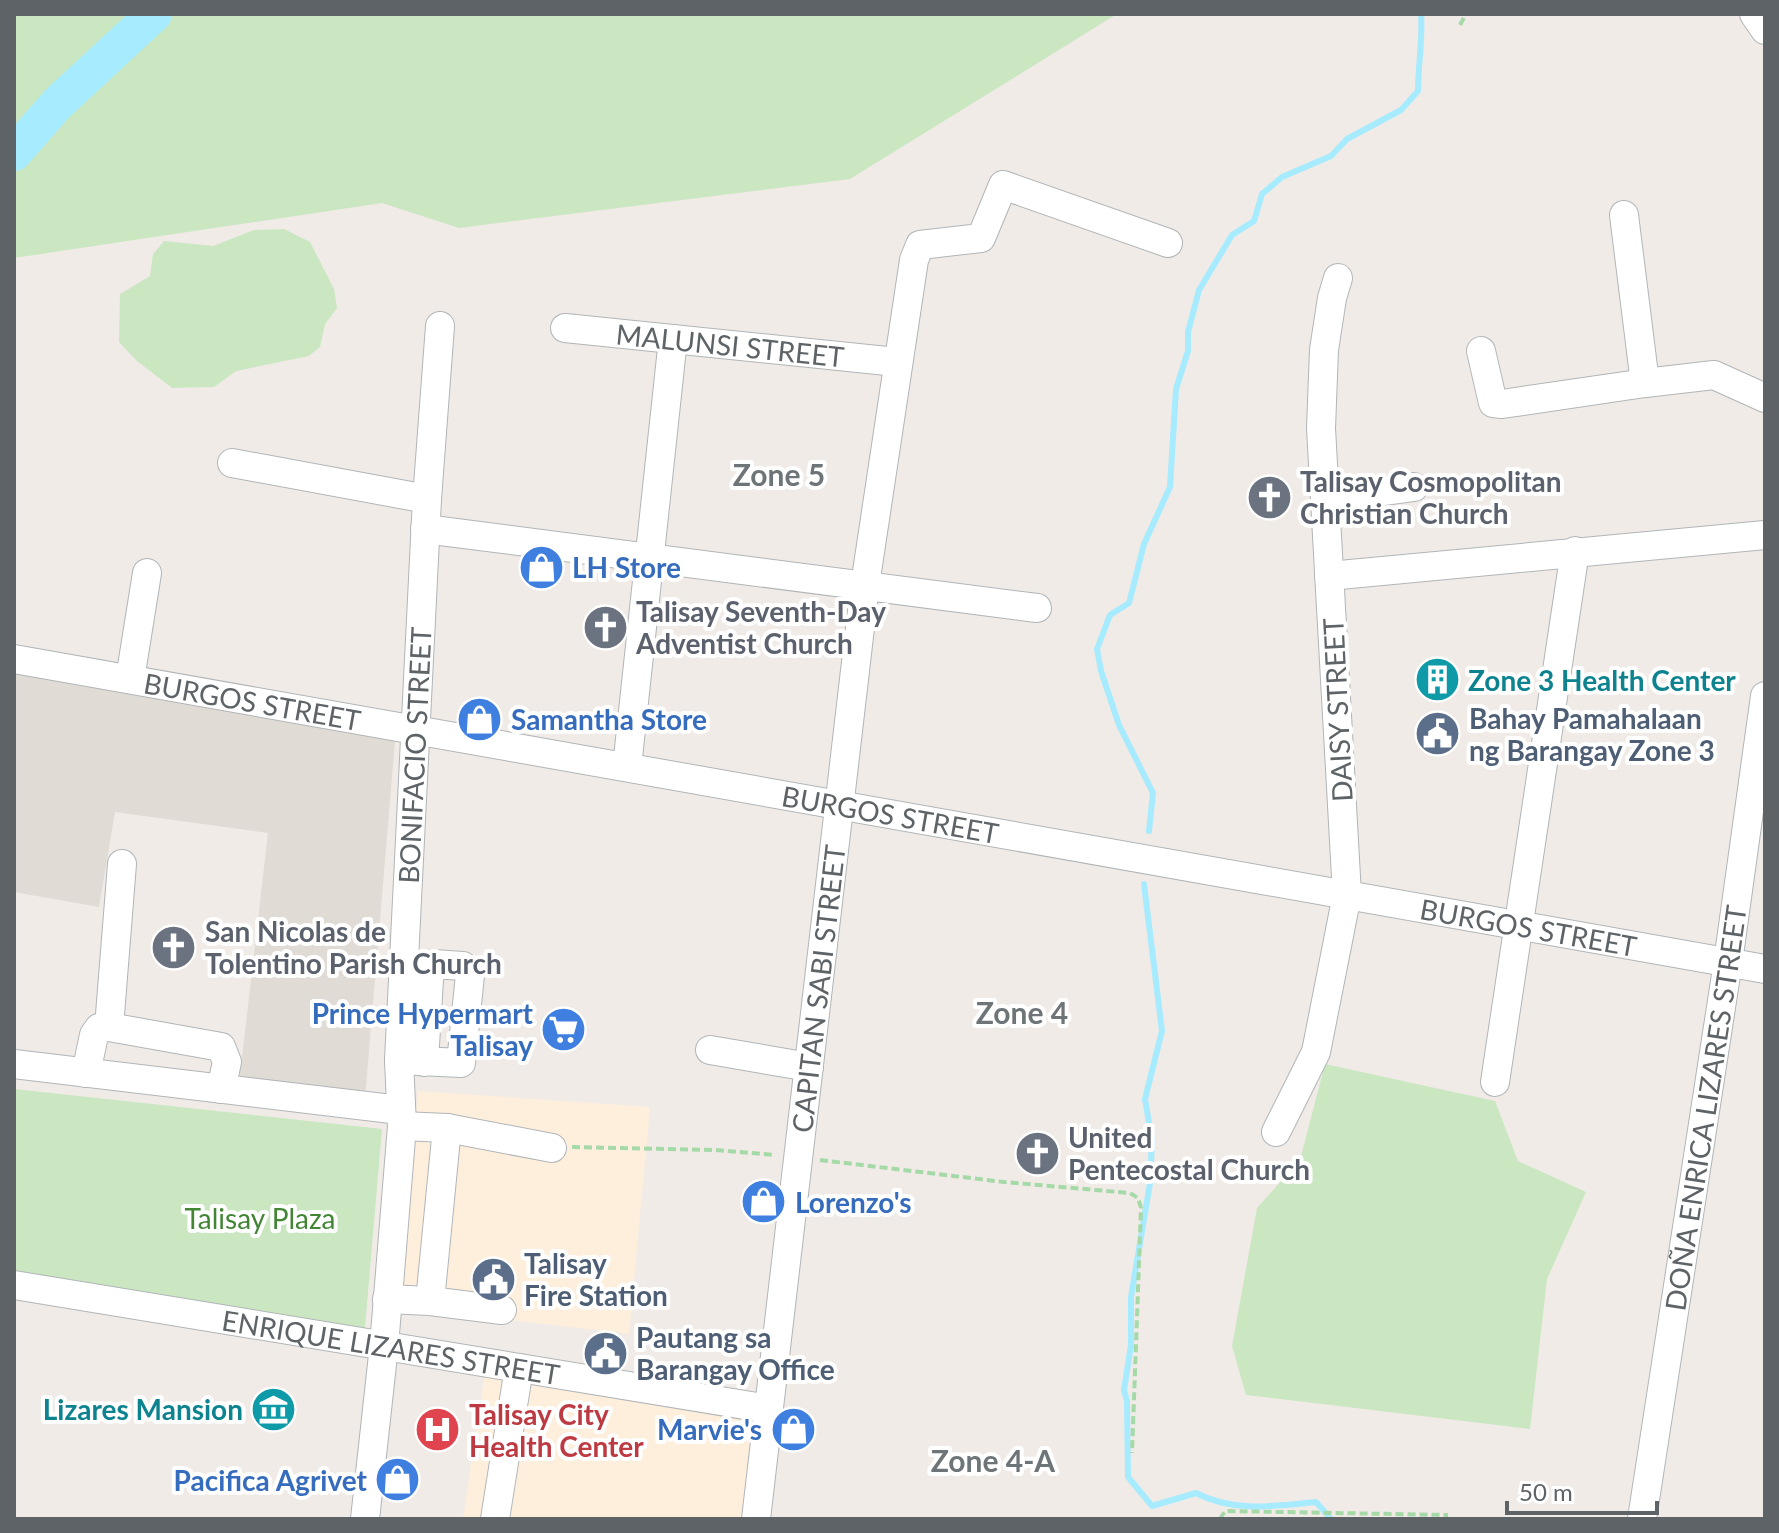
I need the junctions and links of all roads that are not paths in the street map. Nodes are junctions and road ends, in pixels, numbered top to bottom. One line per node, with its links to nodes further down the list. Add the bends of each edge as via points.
1 (1754, 14): 2 (street)
2 (1765, 30)
3 (1624, 215): 11 (street)
4 (1168, 243): 10 (street, CAPITAN SABI STREET, via 1003,185 981,238 920,245)
5 (1338, 278): 16 (street, DAISY STREET, via 1327,323 1321,389)
6 (440, 326): 15 (street, BONIFACIO STREET)
7 (565, 328): 8 (street, MALUNSI STREET)
8 (673, 339): 10 (street, MALUNSI STREET); 20 (street)
9 (1481, 351): 11 (street, via 1493,403)
10 (897, 362): 23 (street, CAPITAN SABI STREET)
11 (1645, 383): 12 (street, via 1714,375)
12 (1765, 398)
13 (232, 463): 15 (street)
14 (1414, 487): 16 (street)
15 (427, 499): 17 (street, BONIFACIO STREET)
16 (1325, 499): 22 (street, DAISY STREET)
17 (425, 529): 20 (street); 28 (street, BONIFACIO STREET)
18 (1765, 535): 19 (street)
19 (1575, 551): 22 (street); 34 (street)
20 (650, 557): 23 (street); 30 (street)
21 (147, 573): 26 (street)
22 (1329, 576): 33 (street, DAISY STREET)
23 (865, 585): 24 (street); 31 (street, CAPITAN SABI STREET)
24 (1037, 608)
25 (14, 659): 26 (street, BURGOS STREET)
26 (130, 679): 28 (street, BURGOS STREET)
27 (1765, 696): 29 (street, DOÑA ENRICA LIZARES STREET)
28 (417, 730): 30 (street, BURGOS STREET); 44 (street, BONIFACIO STREET, via 412,1061)
29 (1761, 763): 35 (street, DOÑA ENRICA LIZARES STREET)
30 (627, 767): 31 (street, BURGOS STREET)
31 (839, 805): 33 (street, BURGOS STREET); 40 (street, CAPITAN SABI STREET)
32 (122, 864): 37 (street)
33 (1347, 895): 34 (street, BURGOS STREET); 46 (street, DAISY STREET, via 1316,1052)
34 (1520, 926): 35 (street, BURGOS STREET); 42 (street)
35 (1728, 962): 36 (street, BURGOS STREET); 58 (street, DOÑA ENRICA LIZARES STREET)
36 (1765, 969)
37 (109, 1027): 41 (street, via 94,1035); 43 (street, via 221,1047 227,1062)
38 (710, 1050): 40 (street)
39 (14, 1064): 41 (street)
40 (809, 1067): 54 (street, CAPITAN SABI STREET)
41 (86, 1073): 43 (street)
42 (1495, 1082)
43 (221, 1089): 44 (street)
44 (401, 1118): 45 (street); 49 (street, BONIFACIO STREET)
45 (447, 1128): 47 (street); 50 (street)
46 (1276, 1132)
47 (552, 1148)
48 (14, 1285): 52 (street, ENRIQUE LIZARES STREET)
49 (387, 1299): 50 (street); 52 (street, BONIFACIO STREET)
50 (430, 1301): 51 (street)
51 (502, 1310)
52 (384, 1346): 53 (street, ENRIQUE LIZARES STREET); 55 (street, BONIFACIO STREET)
53 (519, 1368): 54 (street, ENRIQUE LIZARES STREET); 56 (street)
54 (769, 1409): 57 (street, CAPITAN SABI STREET)
55 (365, 1519)
56 (495, 1519)
57 (756, 1519)
58 (1642, 1519)

